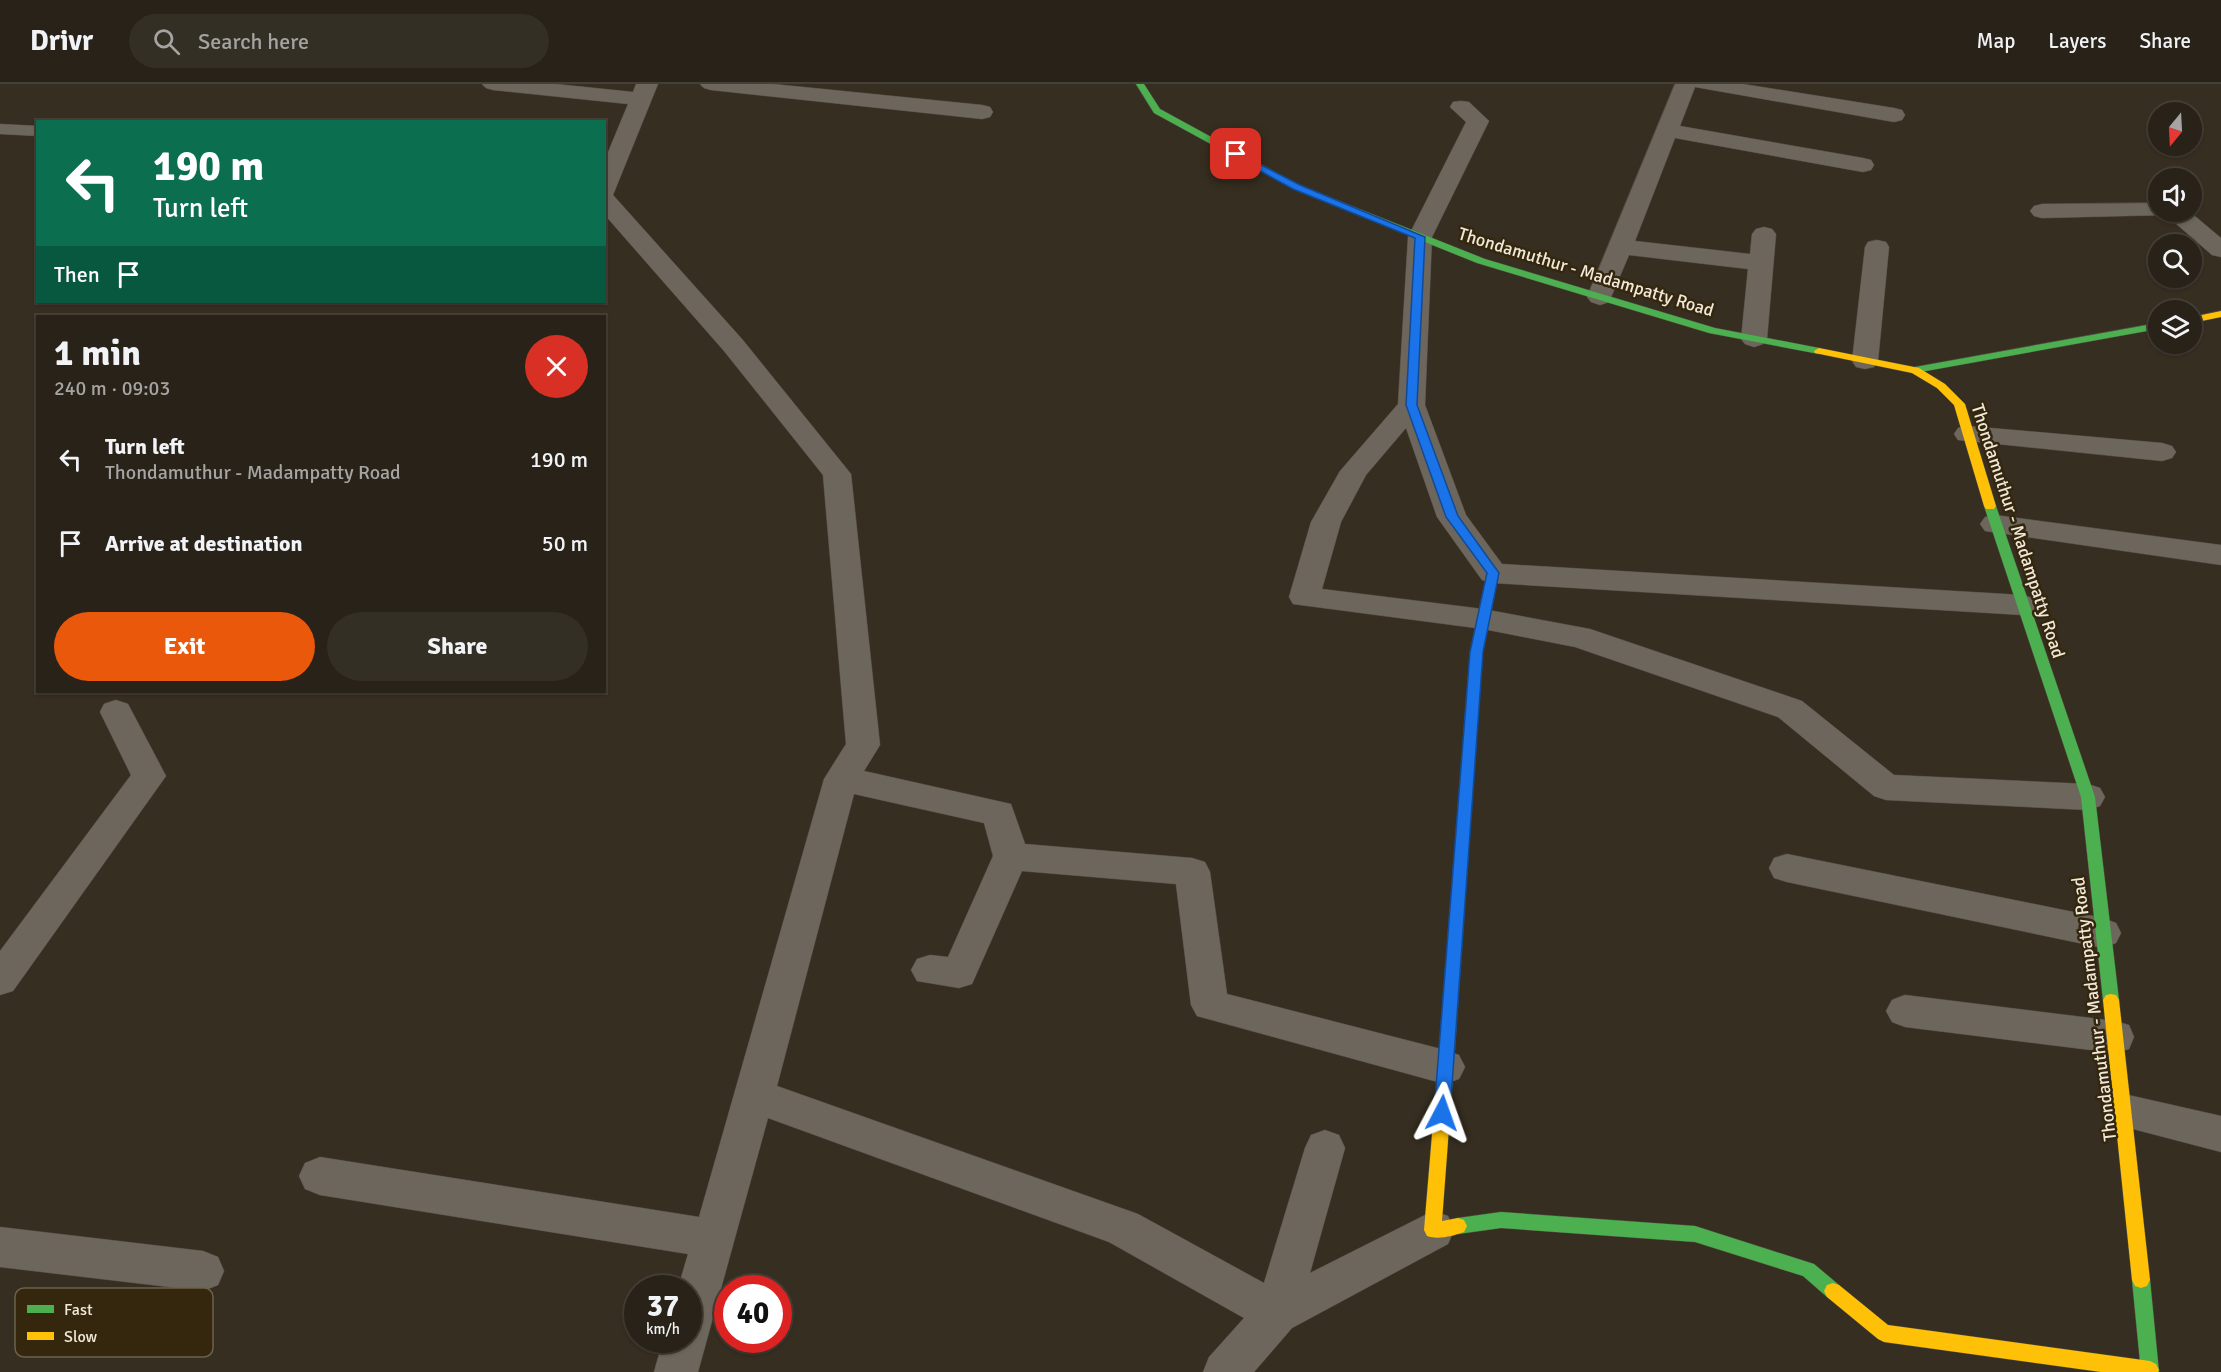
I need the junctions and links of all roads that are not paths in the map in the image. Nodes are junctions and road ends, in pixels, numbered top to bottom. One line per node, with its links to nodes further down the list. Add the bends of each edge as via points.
1 (493, 84): 6 (street)
2 (711, 84): 8 (street)
3 (1140, 84): 20 (main road, Thondamuthur - Madampatty Road, via 1157,111 1296,187)
4 (1686, 84): 11 (street)
5 (1704, 84): 9 (street)
6 (644, 92): 14 (street)
7 (1461, 107): 20 (street, via 1478,121)
8 (982, 112)
9 (1894, 116)
10 (0, 129): 12 (lane)
11 (1667, 130): 13 (street); 21 (street)
12 (36, 131)
13 (1863, 165)
14 (606, 187)
15 (606, 201): 41 (street, via 733,345 837,474 863,745)
16 (2148, 210): 17 (street)
17 (2042, 211)
18 (2188, 222): 23 (street)
19 (1764, 234): 24 (street)
20 (1420, 237): 25 (main road, Thondamuthur - Madampatty Road, via 1481,261); 32 (street)
21 (1621, 247): 24 (street); 25 (street)
22 (1877, 247): 30 (street)
23 (2221, 250)
24 (1761, 263): 29 (street)
25 (1600, 297): 29 (main road, Thondamuthur - Madampatty Road, via 1713,331)
26 (2221, 314): 27 (main road)
27 (2202, 318)
28 (2148, 328): 31 (main road)
29 (1754, 339): 30 (main road, Thondamuthur - Madampatty Road)
30 (1865, 361): 31 (main road, Thondamuthur - Madampatty Road)
31 (1914, 370): 33 (main road, Thondamuthur - Madampatty Road, via 1941,386 1959,404)
32 (1412, 405): 37 (street, via 1452,517); 39 (street, via 1354,471 1326,522 1304,597)
33 (1968, 434): 34 (street); 35 (main road, Thondamuthur - Madampatty Road)
34 (2162, 452)
35 (1995, 524): 36 (street); 38 (main road, Thondamuthur - Madampatty Road)
36 (2221, 555)
37 (1493, 573): 38 (street); 39 (main road)
38 (2022, 605): 42 (main road, Thondamuthur - Madampatty Road)
39 (1483, 619): 42 (street, via 1579,637 1790,709 1886,787); 50 (main road, via 1476,652)
40 (116, 711): 47 (street, via 148,776)
41 (841, 779): 43 (street, via 999,813); 51 (street)
42 (2088, 796): 45 (main road, Thondamuthur - Madampatty Road)
43 (1011, 856): 46 (street, via 959,973); 50 (street, via 1192,872 1210,1005)
44 (1787, 868): 45 (street)
45 (2103, 933): 49 (main road, Thondamuthur - Madampatty Road)
46 (930, 970)
47 (0, 980)
48 (1905, 1011): 49 (street)
49 (2115, 1037): 52 (main road, Thondamuthur - Madampatty Road)
50 (1445, 1067): 56 (main road)
51 (755, 1096): 57 (street); 60 (street, via 1123,1228)
52 (2124, 1111): 53 (street); 62 (main road, Thondamuthur - Madampatty Road)
53 (2221, 1134)
54 (1325, 1148): 60 (street)
55 (320, 1176): 57 (street)
56 (1433, 1230): 60 (street); 62 (main road, via 1501,1221 1695,1234 1808,1270 1884,1333)
57 (714, 1239): 61 (street)
58 (0, 1248): 59 (street)
59 (203, 1271)
60 (1277, 1313): 63 (street)
61 (684, 1356)
62 (2150, 1371)
63 (1225, 1372)

